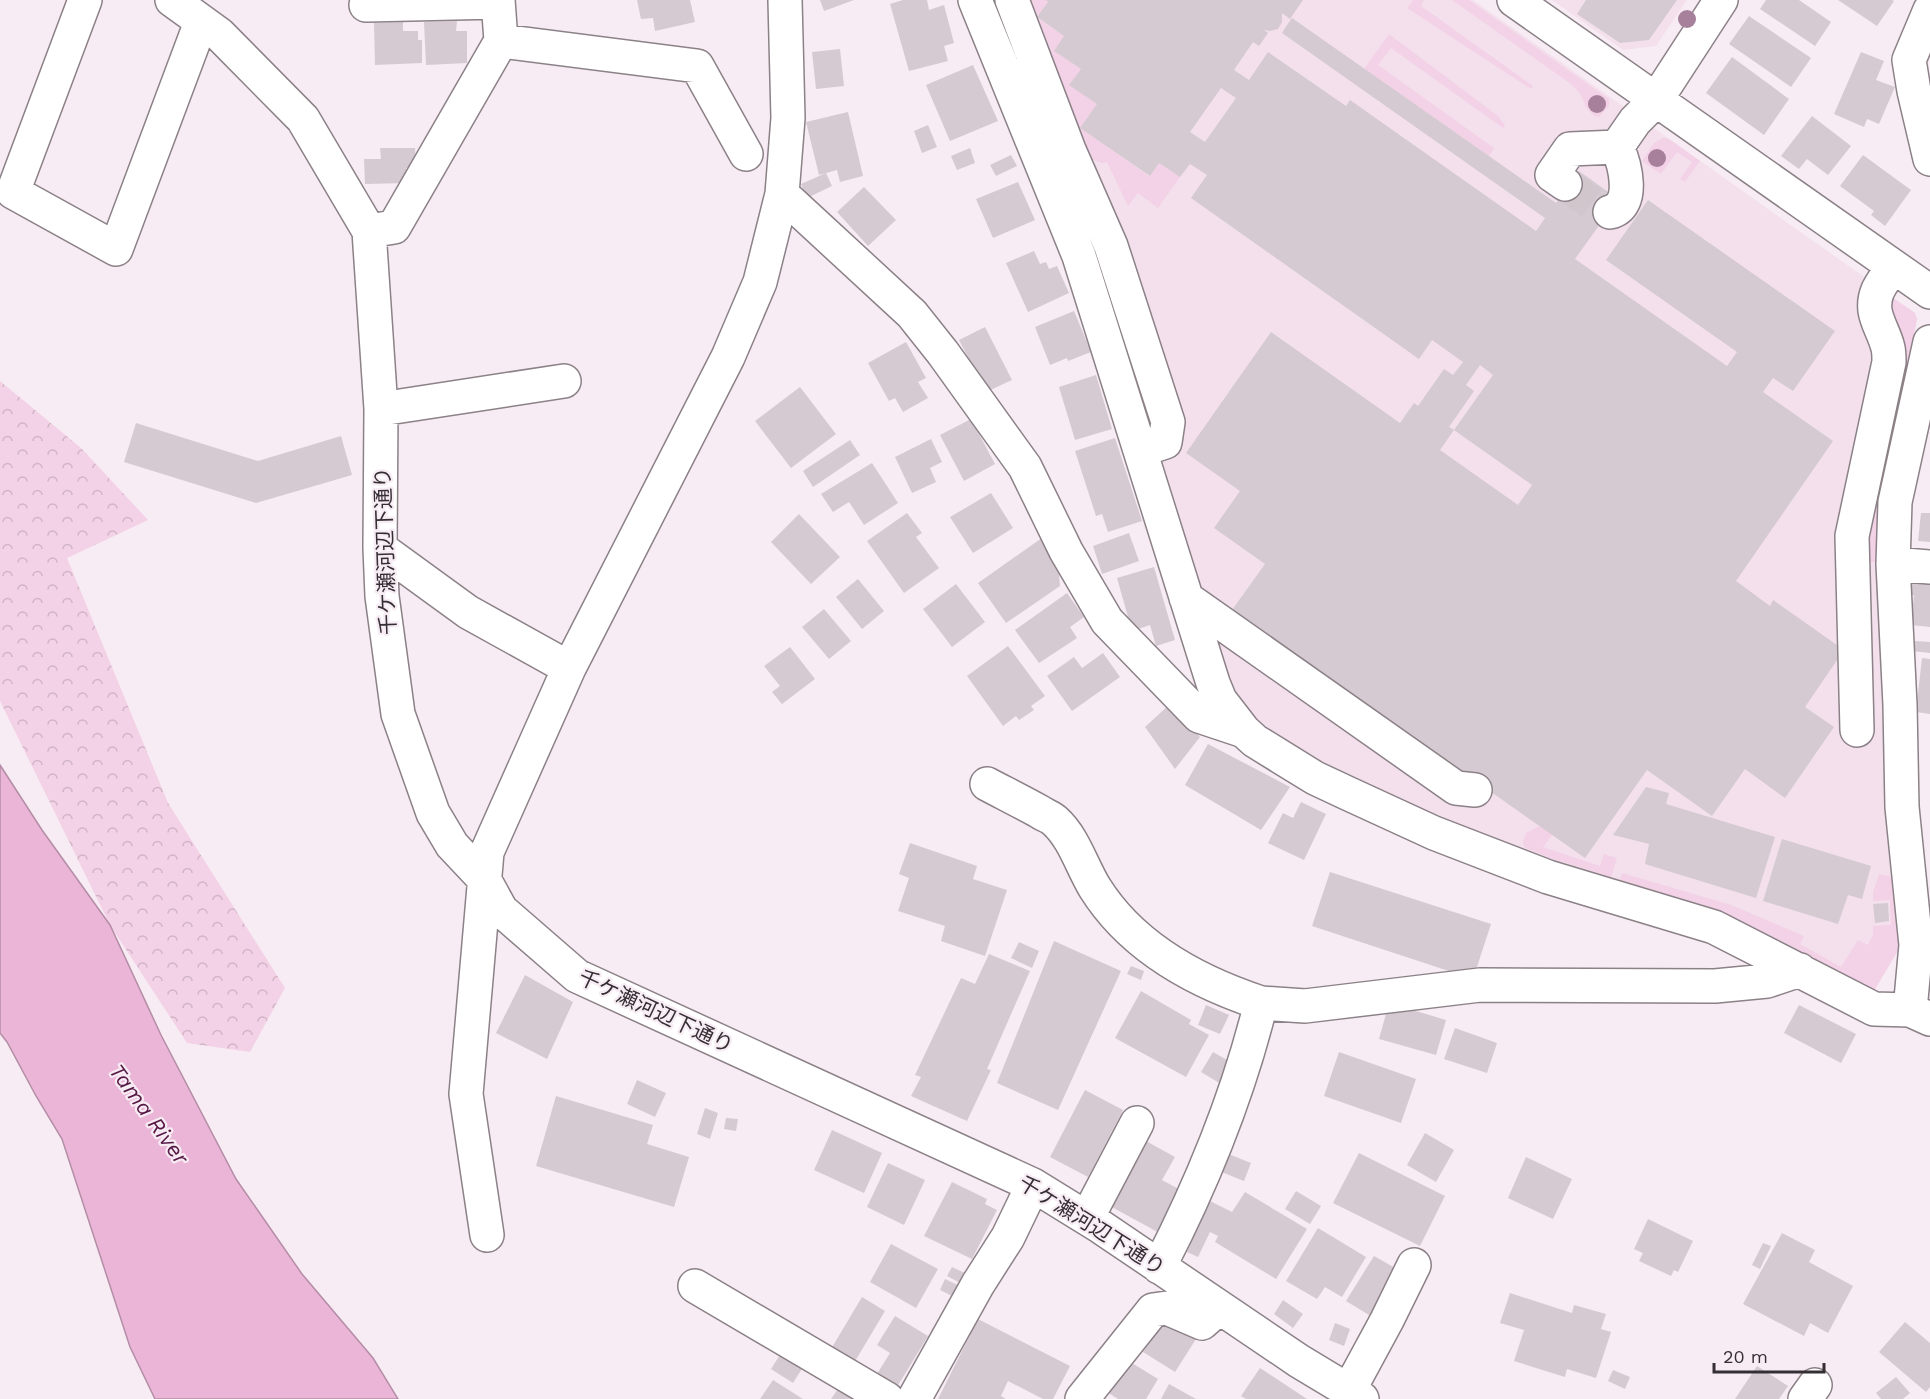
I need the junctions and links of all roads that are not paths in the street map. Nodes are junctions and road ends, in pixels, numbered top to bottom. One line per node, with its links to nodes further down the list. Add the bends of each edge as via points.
1 (85, 0): 11 (street, via 13,192 116,249)
2 (172, 0): 11 (street, 千ケ瀬河辺下通り)
3 (785, 0): 18 (street, via 788,118)
4 (975, 0): 26 (street, via 1079,256)
5 (1012, 0): 26 (street, via 1111,246 1168,422 1165,442)
6 (1514, 0): 13 (street)
7 (1721, 0): 13 (street)
8 (498, 1): 9 (street); 12 (street)
9 (366, 5)
10 (1930, 10): 16 (street, via 1909,60)
11 (201, 22): 20 (street, 千ケ瀬河辺下通り, via 219,34 303,119)
12 (501, 41): 15 (street, via 697,66); 20 (street, via 394,227)
13 (1656, 100): 14 (street); 21 (street)
14 (1617, 147): 17 (street, via 1570,149 1552,175); 19 (street, via 1624,161 1626,190 1620,206)
15 (746, 154)
16 (1930, 159)
17 (1565, 184)
18 (782, 194): 31 (street, via 760,282 728,357); 33 (street, via 912,314 943,352 1025,467 1066,551 1107,621 1199,716)
19 (1610, 212)
20 (369, 231): 25 (street, 千ケ瀬河辺下通り)
21 (1894, 267): 22 (street); 32 (street, via 1875,298 1876,321 1889,349 1889,362 1852,536)
22 (1930, 292)
23 (1930, 342): 28 (street, via 1895,502)
24 (564, 381): 25 (street)
25 (381, 409): 27 (street, 千ケ瀬河辺下通り)
26 (1141, 450): 30 (street)
27 (380, 548): 31 (street, via 468,612); 37 (street, 千ケ瀬河辺下通り, via 382,596 398,714 433,813 452,845)
28 (1893, 564): 29 (street); 34 (street)
29 (1930, 567)
30 (1186, 598): 33 (street, via 1220,700); 36 (street, via 1456,788)
31 (569, 668): 37 (street, via 487,852)
32 (1857, 730)
33 (1244, 731): 38 (street, via 1315,778 1434,832 1548,877 1714,927)
34 (1916, 758): 40 (street, via 1903,824)
35 (987, 784): 39 (street, via 1055,821 1076,849 1095,888 1120,920 1147,945 1184,971)
36 (1475, 790)
37 (484, 879): 42 (street, 千ケ瀬河辺下通り, via 501,910 577,976); 44 (street, via 466,1094)
38 (1800, 970): 39 (street, via 1767,981 1715,986 1480,985 1305,1006); 40 (street, via 1874,1010)
39 (1261, 1003): 46 (street, via 1231,1107 1200,1184)
40 (1920, 1015)
41 (1137, 1123): 43 (street)
42 (1033, 1185): 43 (street, 千ケ瀬河辺下通り); 51 (street, via 1008,1237)
43 (1087, 1218): 46 (street, 千ケ瀬河辺下通り)
44 (487, 1235)
45 (1414, 1265): 49 (street)
46 (1159, 1267): 48 (street, 千ケ瀬河辺下通り)
47 (695, 1286): 50 (street)
48 (1218, 1308): 49 (street, 千ケ瀬河辺下通り); 52 (street, via 1202,1323 1167,1308 1153,1310)
49 (1355, 1395)
50 (887, 1399)
51 (914, 1399)
52 (1082, 1399)

